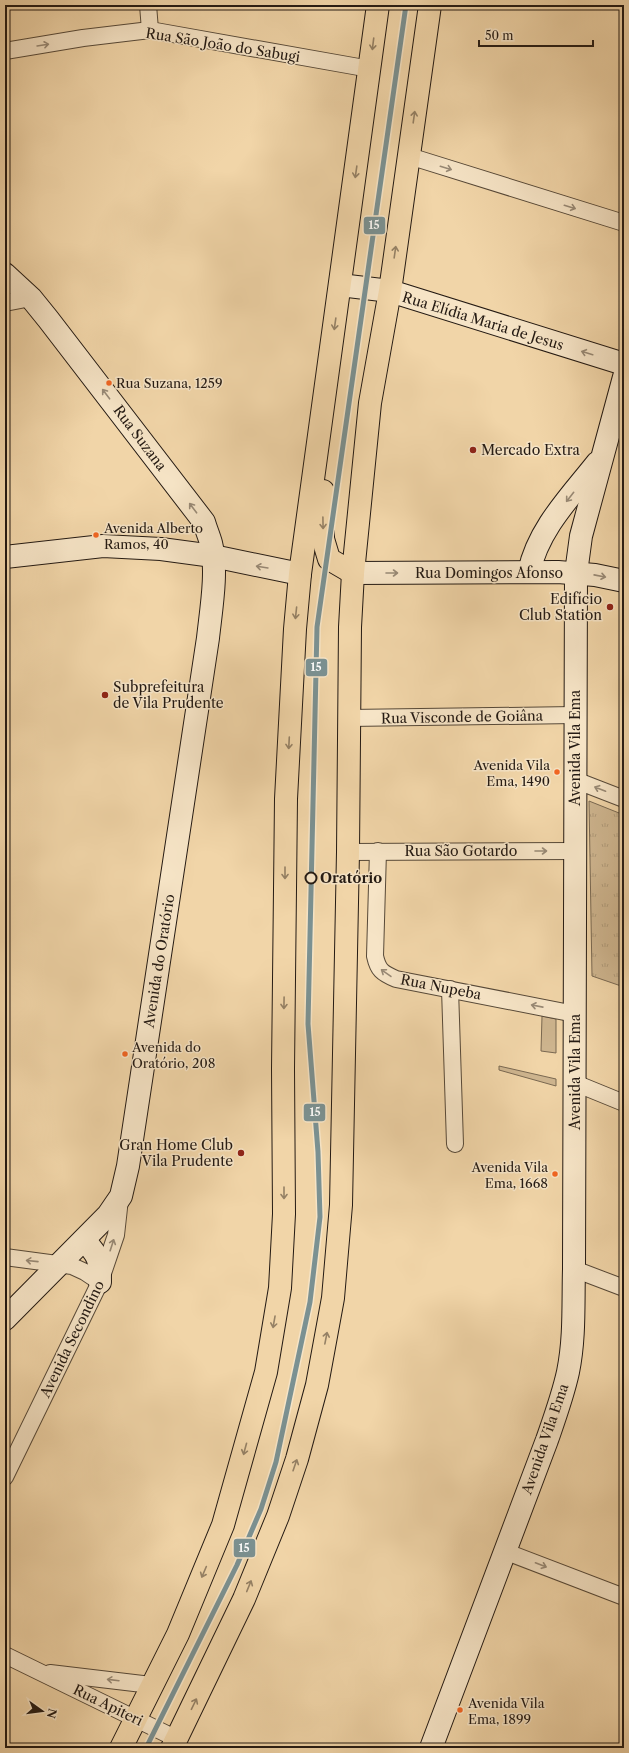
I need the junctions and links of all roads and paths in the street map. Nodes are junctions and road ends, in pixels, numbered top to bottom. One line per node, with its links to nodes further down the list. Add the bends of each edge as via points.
1 (148, 5): 4 (street)
2 (378, 5): 6 (main road, one-way to 6)
3 (430, 5): 7 (main road, one-way to 3)
4 (150, 30): 5 (street, Rua São João do Sabugi, one-way to 4); 6 (street, Rua São João do Sabugi)
5 (5, 51)
6 (370, 69): 10 (main road, one-way to 10)
7 (409, 156): 8 (street, one-way to 8); 11 (main road, one-way to 7)
8 (624, 224)
9 (5, 274): 12 (main road, Rua Suzana)
10 (340, 285): 11 (main road, Rua Elídia Maria de Jesus); 16 (main road, one-way to 16)
11 (390, 291): 14 (main road, Rua Elídia Maria de Jesus, one-way to 11); 21 (main road, via 370,403)
12 (31, 298): 13 (street); 18 (main road, Rua Suzana, one-way to 12, via 204,522)
13 (5, 302)
14 (624, 364)
15 (624, 377): 17 (main road, Avenida Vila Ema)
16 (325, 400): 21 (main road, one-way to 21, via 323,539 329,559); 23 (main road)
17 (602, 455): 20 (main road, one-way to 20, via 546,529 537,544); 22 (main road, Avenida Vila Ema, via 581,536)
18 (213, 556): 19 (main road, via 161,548 103,546); 23 (main road, one-way to 18); 37 (main road, Avenida do Oratório, via 213,594 206,646 128,1166)
19 (5, 557)
20 (529, 572): 21 (main road, Rua Domingos Afonso, one-way to 20); 22 (main road, Rua Domingos Afonso)
21 (353, 573): 26 (main road)
22 (576, 573): 24 (main road, Rua Domingos Afonso, one-way to 24); 25 (main road, Avenida Vila Ema)
23 (300, 574): 50 (main road, one-way to 50, via 286,799 284,1214 280,1288 266,1372 223,1525 178,1634)
24 (624, 581)
25 (575, 715): 26 (street, Rua Visconde de Goiâna); 27 (main road, Avenida Vila Ema)
26 (349, 718): 31 (main road)
27 (575, 780): 28 (street, one-way to 27); 30 (main road, Avenida Vila Ema)
28 (624, 799)
29 (378, 851): 30 (street, Rua São Gotardo, one-way to 30); 31 (street, Rua São Gotardo); 32 (street, Rua Nupeba, one-way to 29, via 396,979 378,967 375,956)
30 (575, 851): 33 (main road, Avenida Vila Ema)
31 (348, 852): 52 (main road, one-way to 31, via 244,1599 278,1516 317,1386 334,1298 341,1205)
32 (450, 989): 33 (street, Rua Nupeba, one-way to 32); 36 (street)
33 (575, 1014): 34 (main road, Avenida Vila Ema)
34 (574, 1083): 35 (street); 41 (main road, Avenida Vila Ema)
35 (624, 1103)
36 (456, 1144)
37 (121, 1196): 38 (main road, Avenida do Oratório, via 108,1215); 42 (street, Avenida Secondino, one-way to 37, via 116,1235)
38 (84, 1240): 40 (main road, Avenida do Oratório); 42 (main road, via 98,1258)
39 (5, 1257): 40 (street, one-way to 39)
40 (59, 1264): 42 (street, via 72,1266); 44 (main road, Avenida do Oratório)
41 (574, 1269): 43 (street); 46 (main road, Avenida Vila Ema, via 571,1354 562,1397)
42 (100, 1282): 45 (street, Avenida Secondino)
43 (624, 1288)
44 (5, 1319)
45 (5, 1477)
46 (504, 1551): 47 (street, one-way to 47); 54 (main road, Avenida Vila Ema)
47 (624, 1598)
48 (5, 1655): 49 (street, Rua Apiteri)
49 (39, 1672): 50 (street, Rua Apiteri, one-way to 49); 51 (street, Rua Apiteri)
50 (151, 1685): 51 (main road)
51 (136, 1719): 52 (street, Rua Apiteri); 53 (main road)
52 (174, 1743)
53 (121, 1748)
54 (431, 1748)

